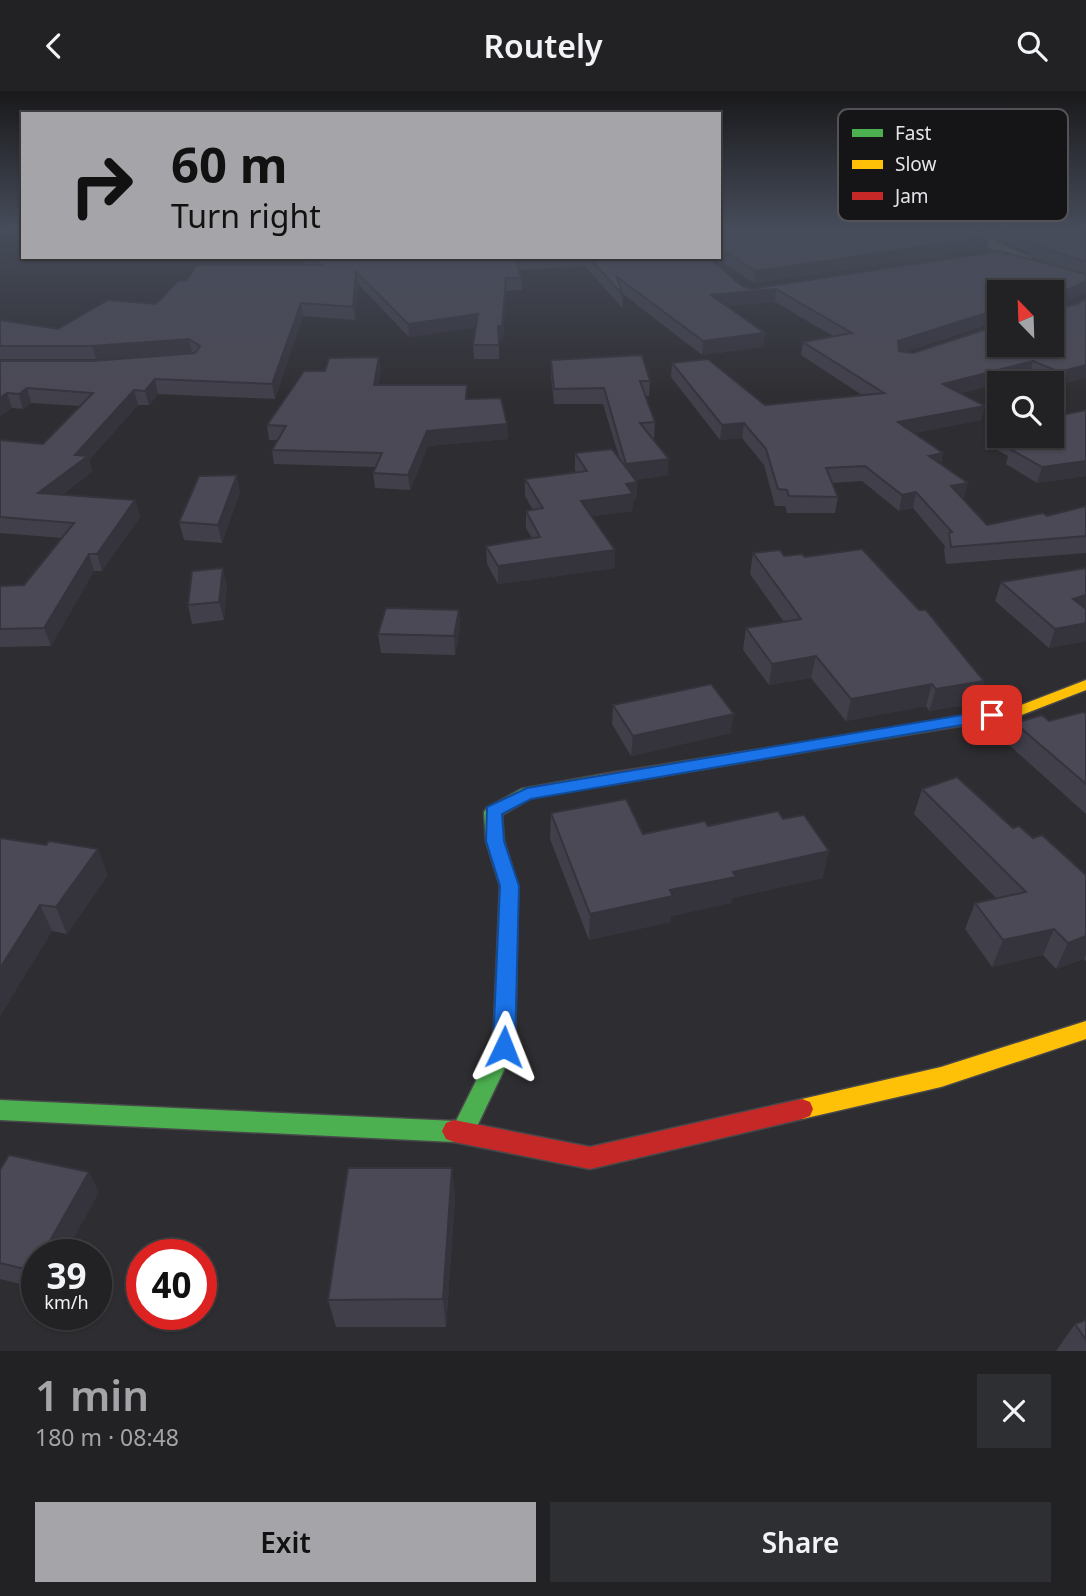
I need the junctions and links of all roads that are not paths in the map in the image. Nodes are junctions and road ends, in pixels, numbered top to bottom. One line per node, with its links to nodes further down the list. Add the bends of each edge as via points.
1 (1086, 685): 4 (street, via 1019,711 527,793 493,812 495,841 509,886 504,1047)
2 (1086, 1030): 4 (street, via 942,1077 590,1158)
3 (0, 1110): 4 (street)
4 (463, 1131)

